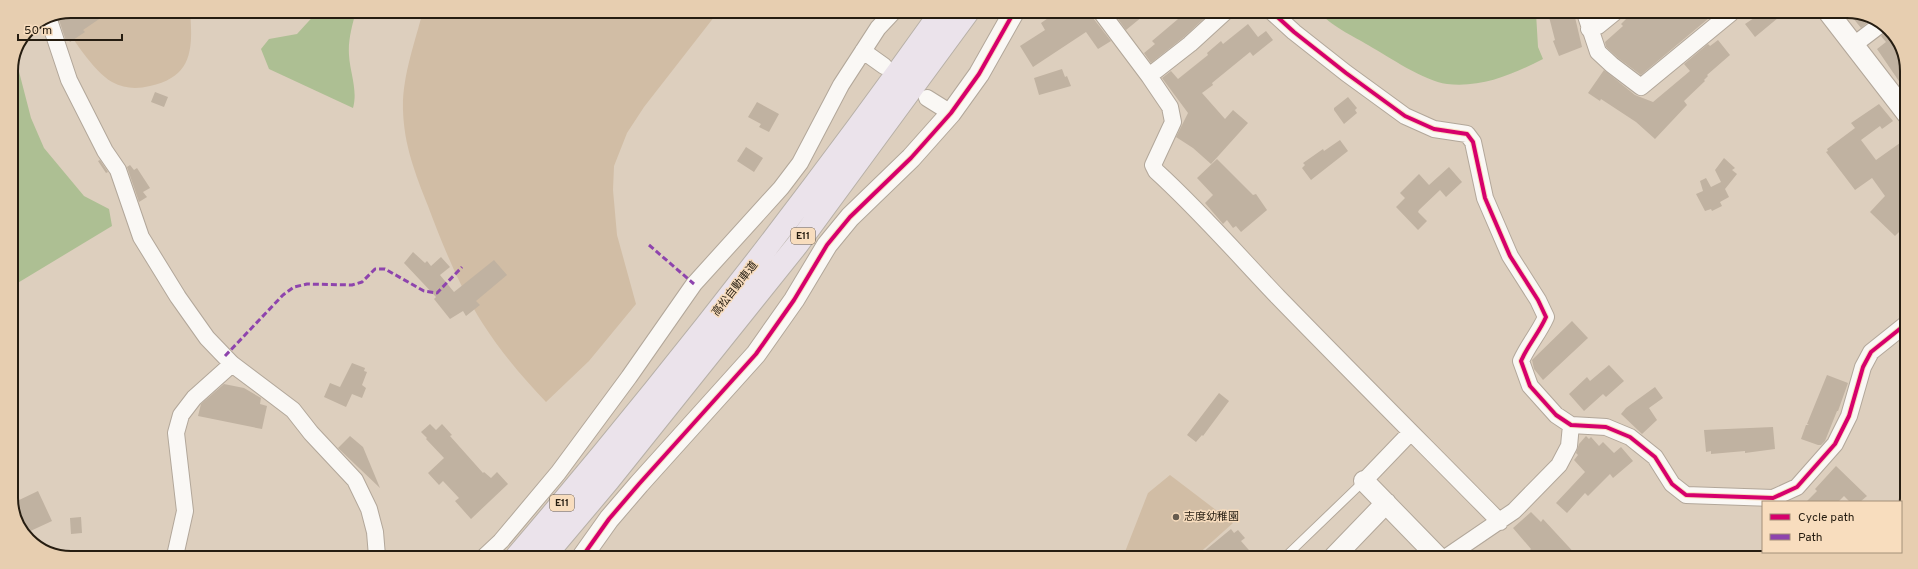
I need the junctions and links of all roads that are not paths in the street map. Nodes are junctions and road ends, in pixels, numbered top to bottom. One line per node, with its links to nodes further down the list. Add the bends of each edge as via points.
1 (887, 18): 16 (street)
2 (937, 18): 29 (highway, 高松自動車道 / E11, via 778,234)
3 (964, 18): 26 (highway, 高松自動車道 / E11, via 796,245)
4 (1011, 18): 21 (street, via 979,74)
5 (1106, 18): 18 (street)
6 (1218, 18): 18 (street)
7 (1279, 18): 24 (street, via 1346,73 1405,116 1434,129 1467,134 1473,142 1485,198 1510,256 1546,317 1527,346 1521,361 1530,386 1556,415)
8 (1586, 18): 14 (street)
9 (1608, 18): 14 (street)
10 (1725, 18): 14 (street, via 1641,87 1598,52)
11 (1833, 18): 15 (street)
12 (50, 23): 23 (street, via 69,80 105,151 118,170 141,237 207,338)
13 (1877, 28): 15 (street)
14 (1589, 29)
15 (1855, 44): 20 (street)
16 (863, 51): 17 (street); 34 (street, via 841,85 800,163 781,188 694,284 558,473 502,541)
17 (884, 66)
18 (1149, 76): 25 (street, via 1170,107 1173,122 1153,165 1156,171 1187,199 1211,227)
19 (928, 98): 21 (street)
20 (1900, 99)
21 (951, 113): 38 (street, via 911,158 850,217 827,245 794,300 756,354 639,484)
22 (1900, 329): 24 (street, via 1871,352 1863,367 1849,416 1835,444 1797,487 1773,498 1686,494 1672,484 1655,457 1630,437 1606,427)
23 (232, 364): 32 (street, via 194,398 181,415 176,433 185,511); 33 (street, via 293,410 355,480 369,509 376,532)
24 (1571, 425): 30 (street, via 1570,446 1559,465)
25 (1411, 432): 27 (street); 30 (street)
26 (609, 480): 31 (lane); 37 (highway, 高松自動車道 / E11)
27 (1364, 481): 28 (street); 39 (lane)
28 (1386, 503): 40 (street); 41 (street)
29 (550, 518): 35 (lane); 36 (highway, 高松自動車道 / E11)
30 (1500, 522): 42 (street)
31 (566, 544)
32 (176, 551)
33 (377, 551)
34 (491, 551)
35 (514, 551)
36 (521, 551)
37 (549, 551)
38 (586, 551)
39 (1291, 551)
40 (1340, 551)
41 (1432, 551)
42 (1456, 551)

